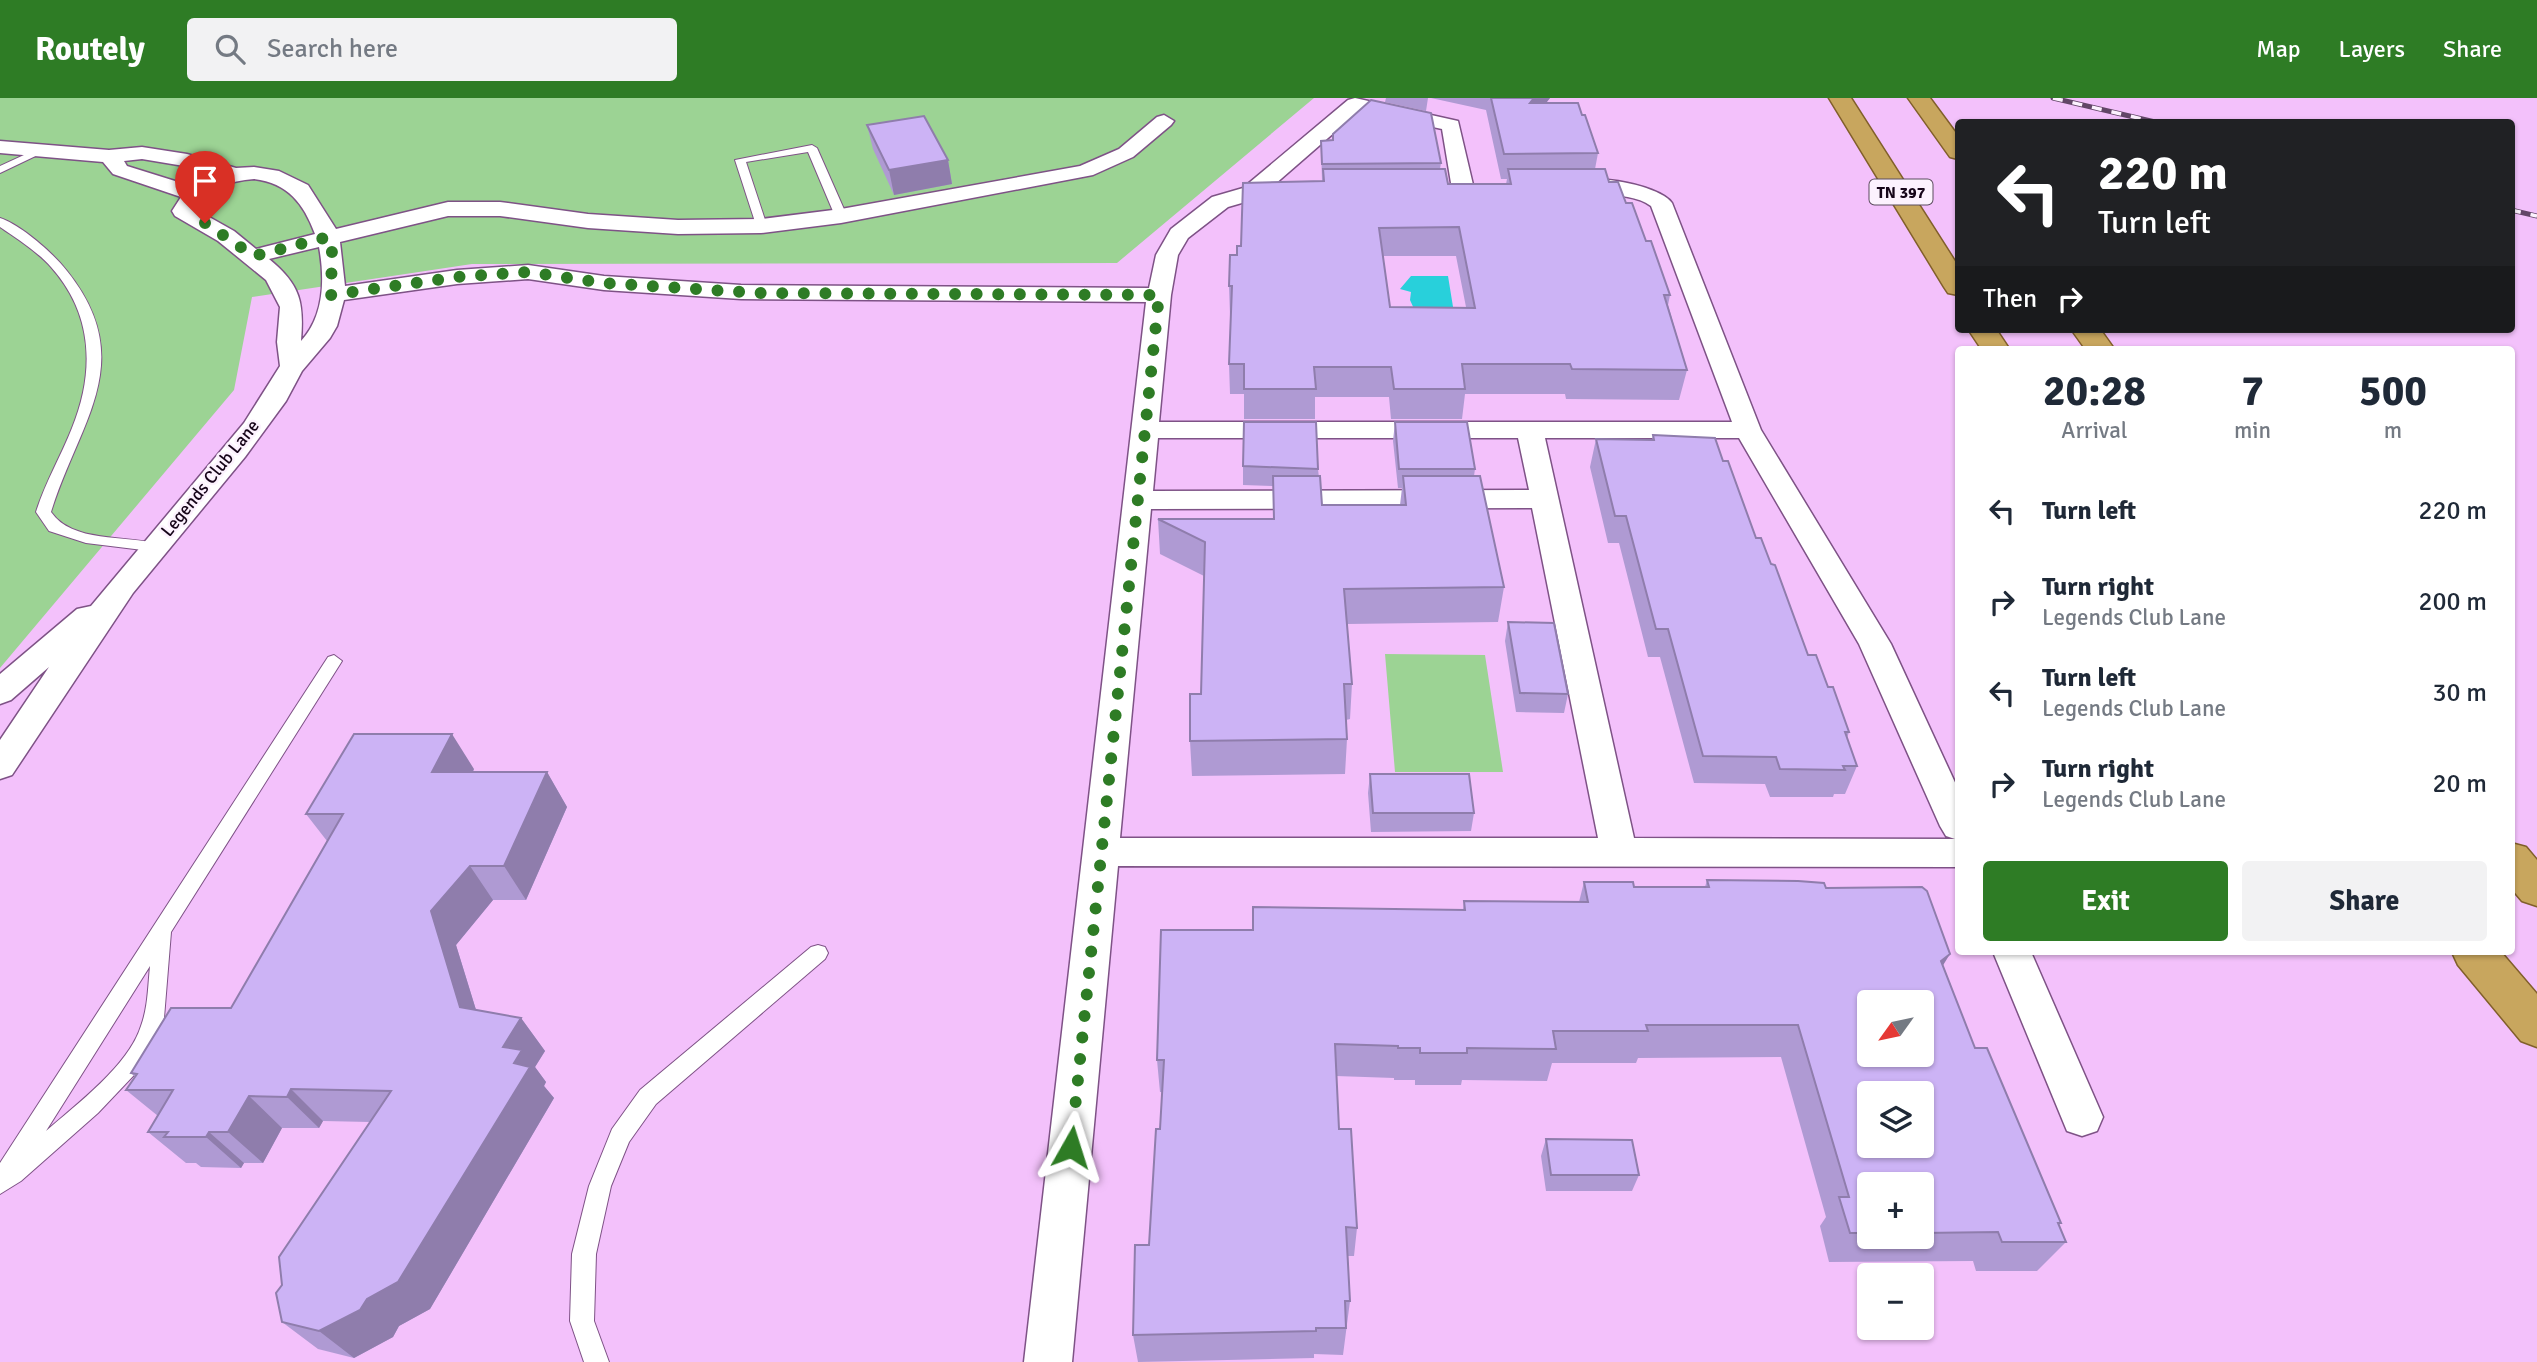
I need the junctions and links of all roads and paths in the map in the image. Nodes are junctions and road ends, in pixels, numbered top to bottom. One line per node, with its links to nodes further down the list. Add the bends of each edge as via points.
1 (1840, 98): 20 (highway, TN 397)
2 (1924, 105): 5 (highway)
3 (1164, 121): 15 (street, via 1126,153 1086,171)
4 (0, 147): 6 (street)
5 (1955, 148)
6 (41, 151): 7 (street); 8 (lane)
7 (109, 156): 9 (street, via 142,153); 14 (street, via 120,170)
8 (0, 170)
9 (236, 175): 14 (street, via 205,184); 18 (street, via 271,172 291,180 315,205)
10 (1553, 188): 26 (street, via 1628,189 1661,203)
11 (1292, 189): 13 (street)
12 (1436, 189): 13 (street, via 1475,189 1451,125 1355,104)
13 (1251, 193): 21 (street, via 1220,202 1179,234 1167,255)
14 (193, 194): 19 (street, via 183,211)
15 (841, 216): 17 (street); 17 (lane, via 812,148 740,160)
16 (0, 221): 29 (lane, via 54,263 89,314 95,344 94,387 43,512 54,527 86,538)
17 (761, 226): 18 (street, via 636,225 468,208 431,212)
18 (328, 237): 19 (street); 22 (street, via 332,248)
19 (254, 256): 23 (street, via 276,276 292,307 289,342)
20 (1955, 283)
21 (1159, 295): 22 (street, via 774,293 604,283); 24 (street)
22 (330, 306): 23 (street, Legends Club Lane, via 322,333)
23 (293, 366): 29 (street, Legends Club Lane, via 270,405)
24 (1145, 430): 25 (street); 28 (street)
25 (1530, 430): 26 (street); 27 (street)
26 (1748, 430): 34 (street, via 1880,655)
27 (1544, 499): 28 (street); 36 (street)
28 (1138, 500): 35 (street)
29 (154, 548): 30 (street, Legends Club Lane)
30 (122, 587): 32 (street, Legends Club Lane); 33 (street, Legends Club Lane)
31 (334, 661): 40 (lane)
32 (0, 692)
33 (0, 766)
34 (1955, 819)
35 (1101, 852): 36 (street); 48 (street)
36 (1619, 852): 37 (street)
37 (1955, 853)
38 (2515, 864): 39 (highway)
39 (2537, 889)
40 (162, 929): 46 (lane); 46 (lane, via 154,1016 141,1050 98,1096)
41 (818, 953): 47 (lane, via 648,1097 620,1136 600,1185 584,1254 582,1321)
42 (2013, 955): 45 (street)
43 (2477, 955): 44 (highway)
44 (2537, 1027)
45 (2082, 1117)
46 (0, 1184)
47 (597, 1362)
48 (1048, 1362)

